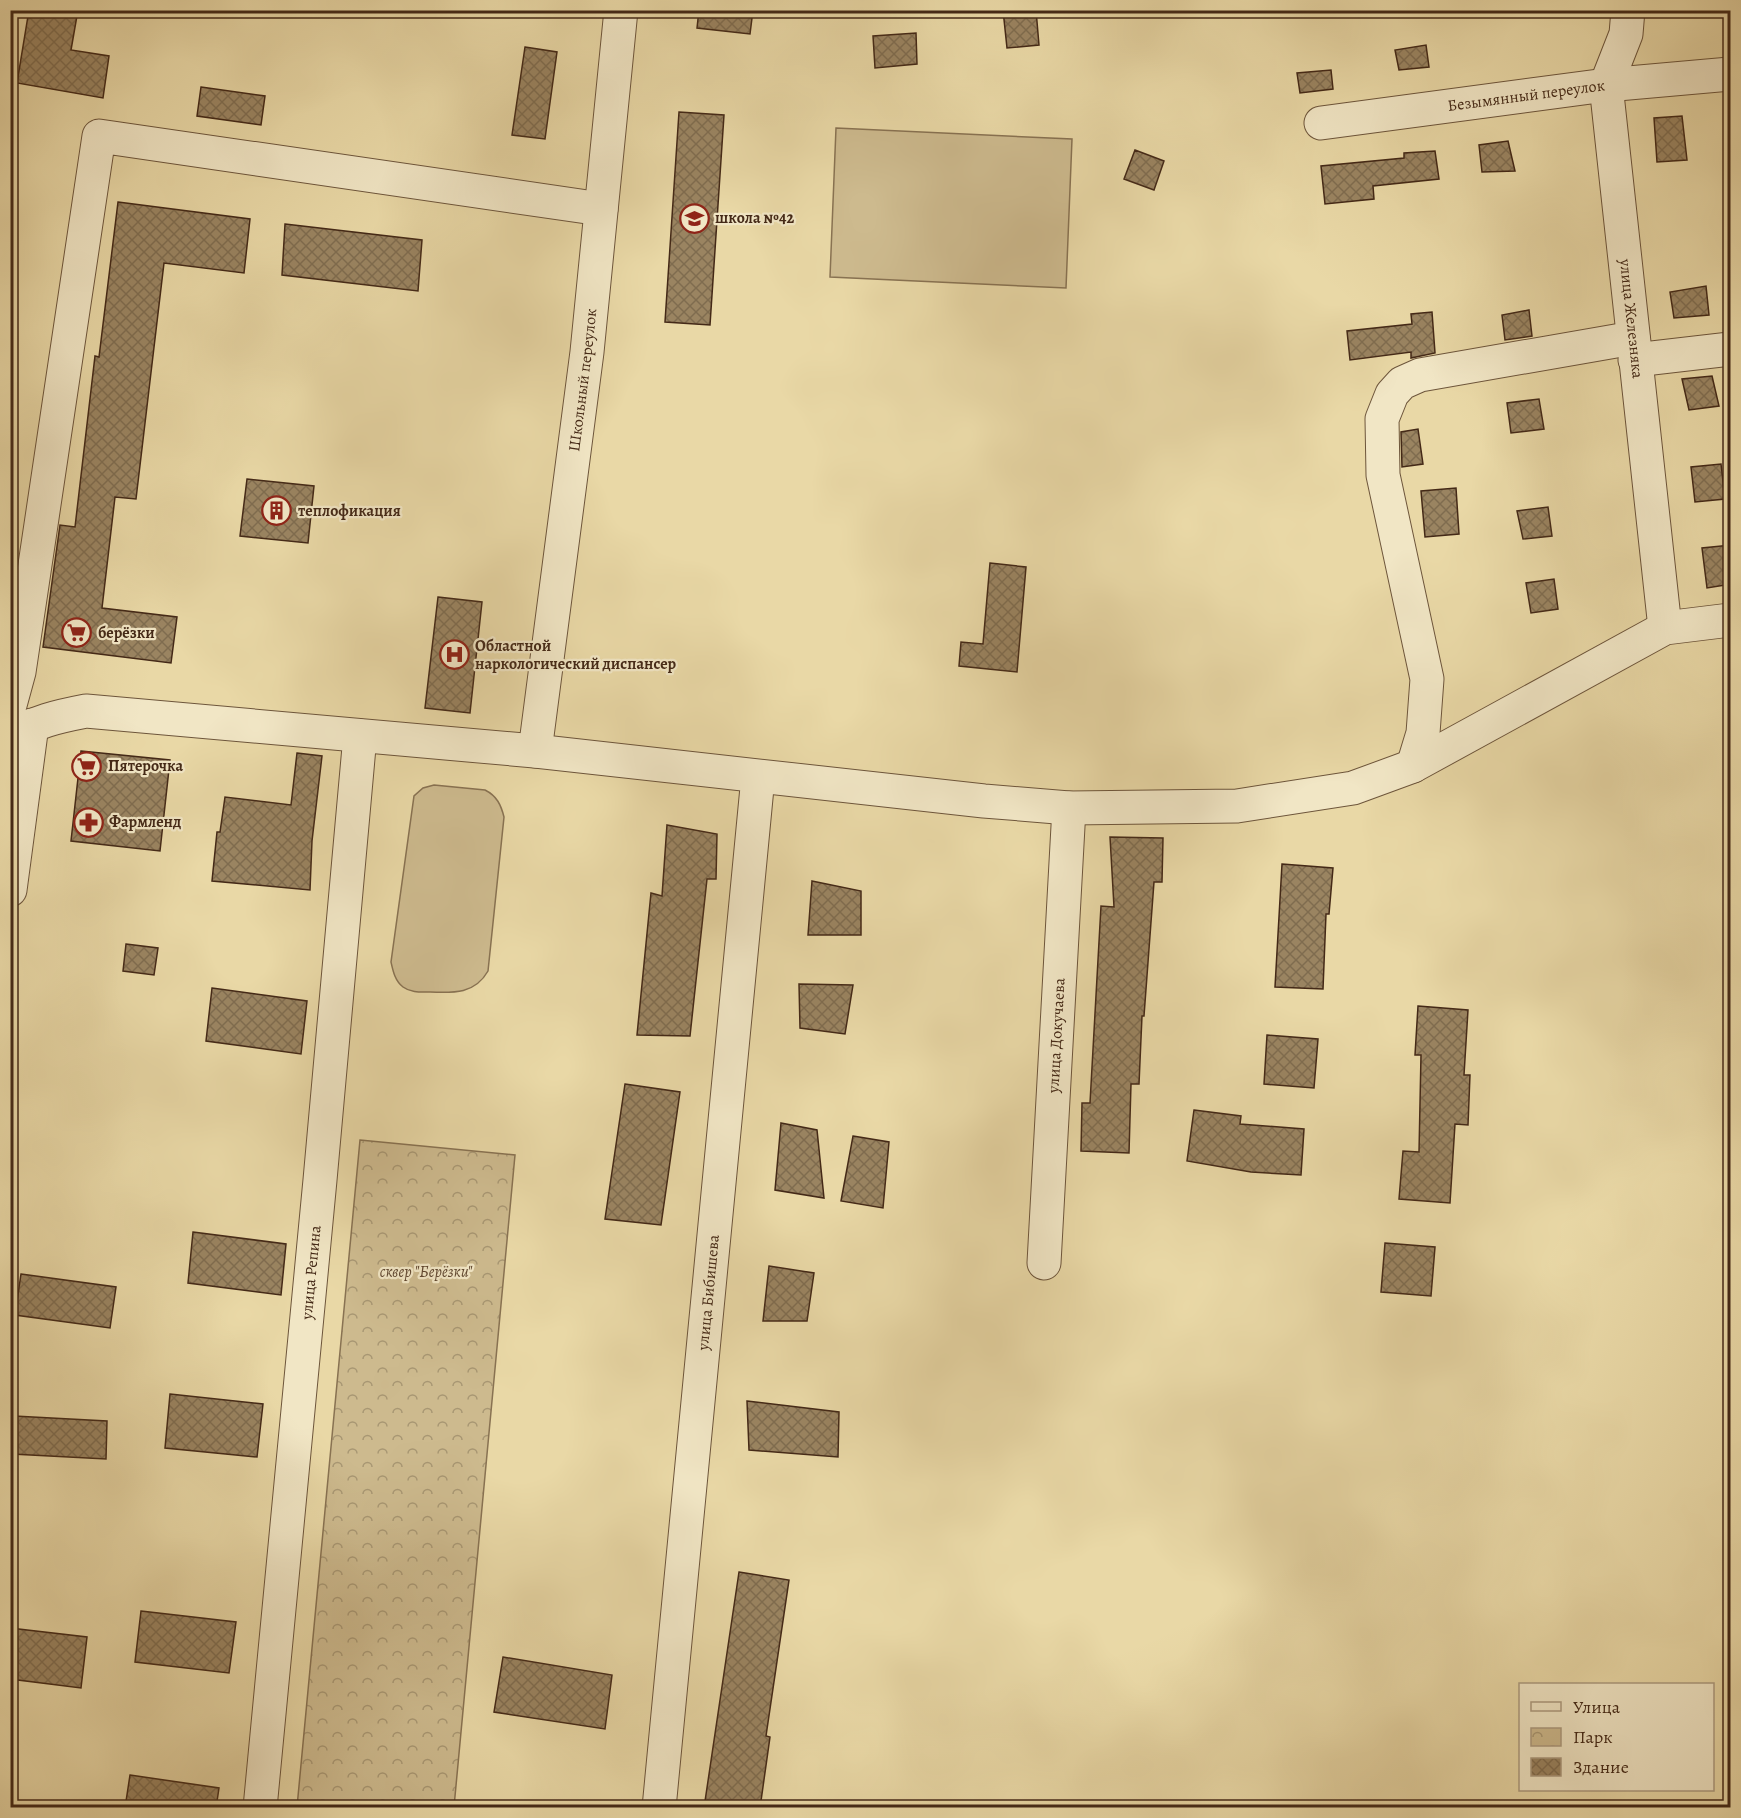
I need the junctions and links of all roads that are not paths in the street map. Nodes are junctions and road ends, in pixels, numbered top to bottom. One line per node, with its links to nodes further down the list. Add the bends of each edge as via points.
1 (621, 10): 6 (street, Школьный переулок)
2 (1628, 10): 4 (street, улица Железняка, via 1626,34)
3 (1731, 74): 4 (street, Безымянный переулок)
4 (1606, 84): 5 (street, Безымянный переулок); 7 (street, улица Железняка)
5 (1321, 123)
6 (601, 209): 11 (street, via 99,136 19,672); 13 (street, Школьный переулок, via 587,352)
7 (1634, 349): 8 (street); 10 (street, улица Железняка); 14 (street, via 1420,375 1402,383 1392,394 1382,419 1383,475 1426,679 1423,733)
8 (1731, 349)
9 (1731, 620): 10 (street)
10 (1665, 628): 14 (street)
11 (18, 722): 12 (street, via 86,711); 17 (street)
12 (360, 736): 13 (street); 19 (street, улица Репина)
13 (536, 751): 15 (street)
14 (1413, 766): 16 (street, via 1353,788 1238,806)
15 (759, 777): 16 (street); 20 (street, улица Бибишева)
16 (1069, 808): 18 (street, улица Докучаева)
17 (10, 890)
18 (1044, 1263)
19 (260, 1808)
20 (659, 1808)

